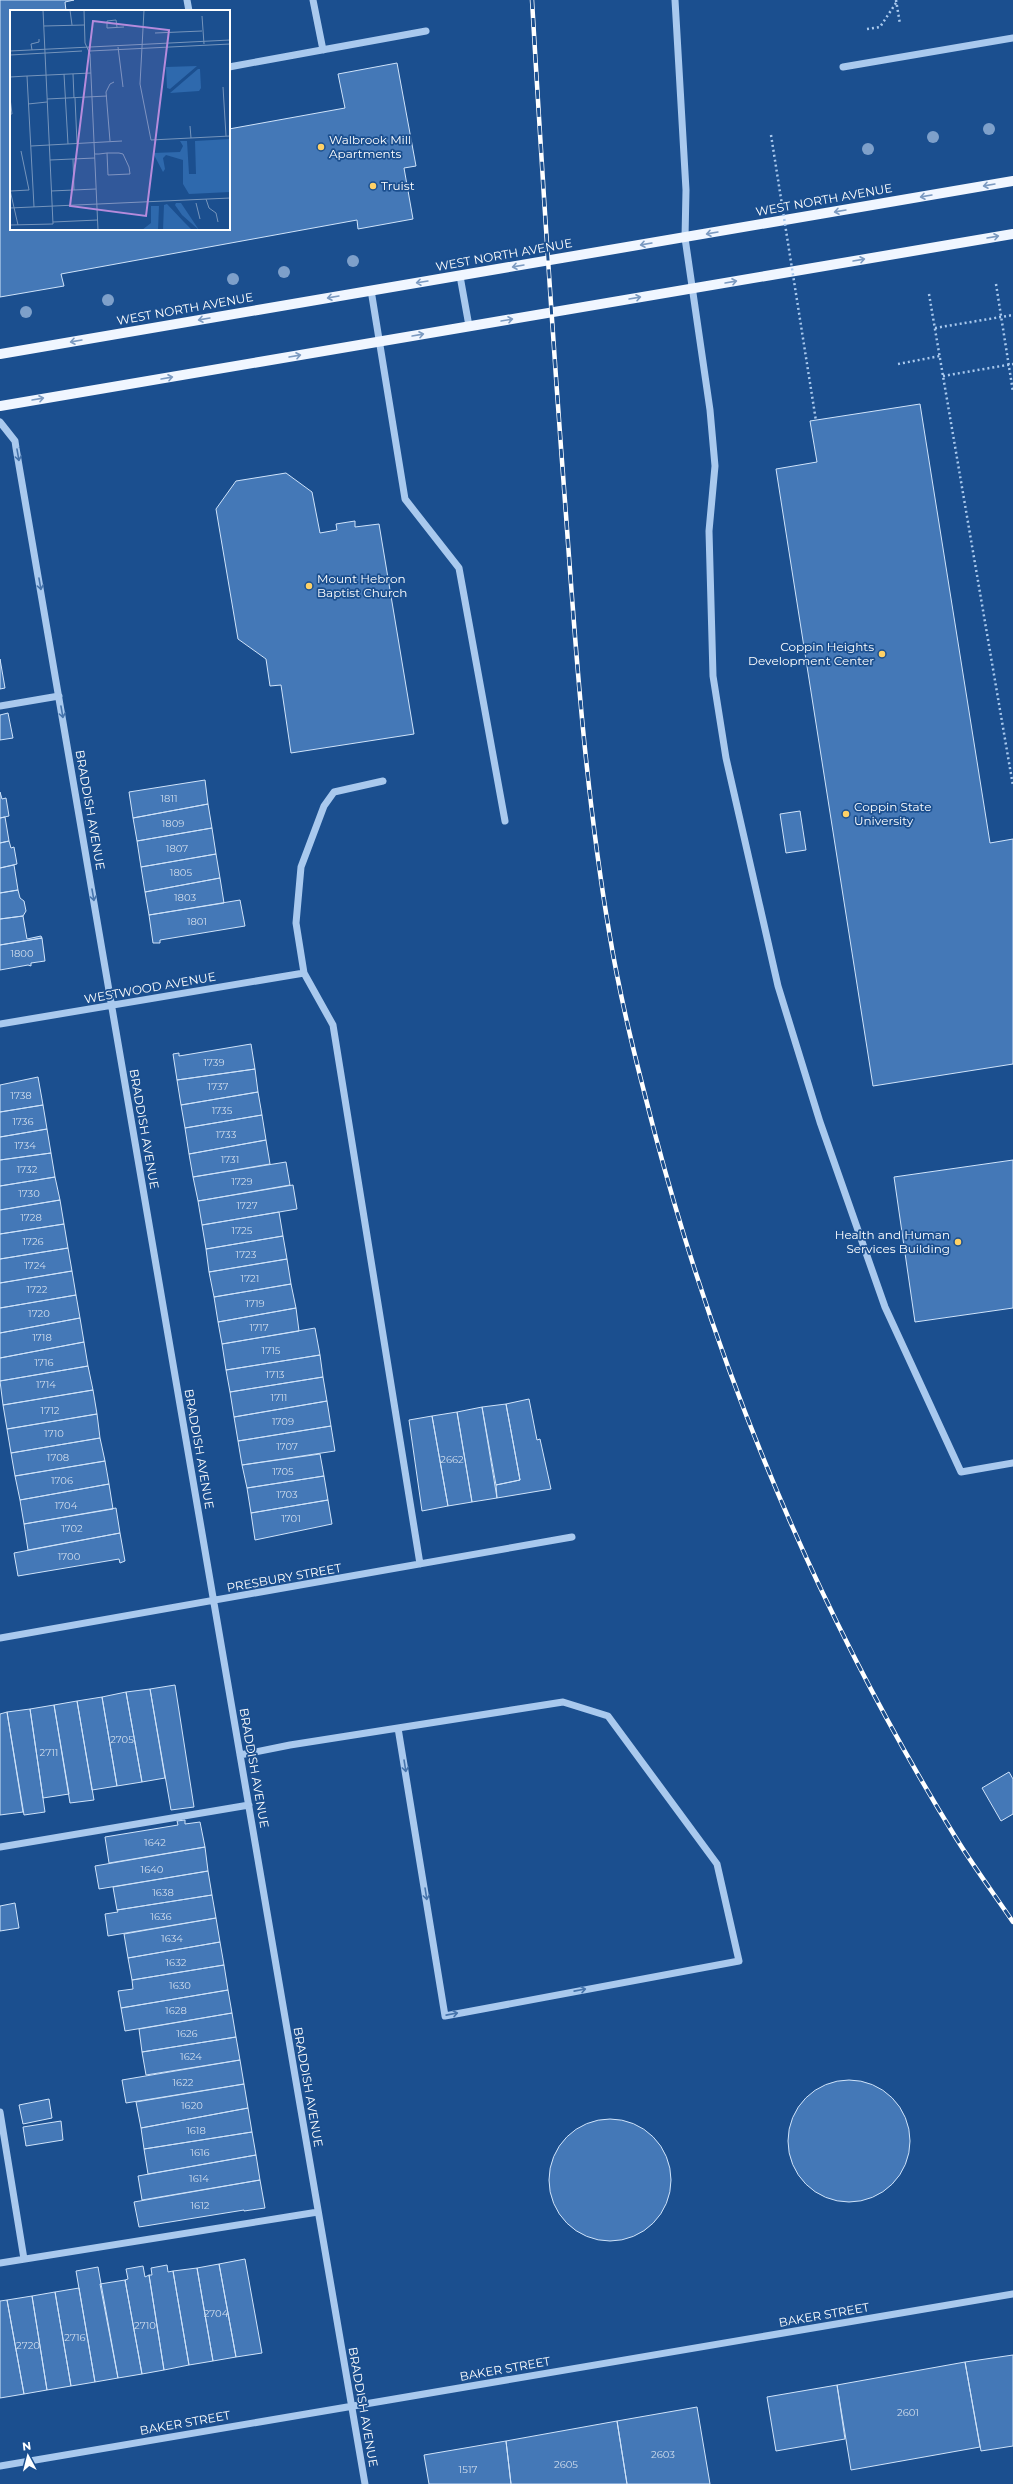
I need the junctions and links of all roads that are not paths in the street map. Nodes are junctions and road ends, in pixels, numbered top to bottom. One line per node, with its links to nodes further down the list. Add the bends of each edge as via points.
1 (187, 0): 4 (street)
2 (314, 0): 7 (street)
3 (675, 0): 12 (street, via 686,190)
4 (189, 10)
5 (426, 31): 7 (street)
6 (1013, 38): 9 (street)
7 (323, 50): 8 (street)
8 (230, 67)
9 (843, 67)
10 (1013, 181): 12 (main road, WEST NORTH AVENUE, one-way to 12)
11 (1013, 234): 14 (main road, one-way to 11)
12 (685, 238): 13 (main road, WEST NORTH AVENUE, one-way to 13); 14 (street)
13 (460, 276): 15 (main road, WEST NORTH AVENUE, one-way to 15); 16 (street)
14 (692, 288): 16 (main road, one-way to 14); 28 (street, via 710,410 715,466 709,531 712,676 726,758 778,986 820,1122 886,1307 960,1472)
15 (371, 290): 17 (street); 18 (main road, WEST NORTH AVENUE, one-way to 18)
16 (469, 326): 17 (main road, one-way to 16)
17 (380, 342): 19 (main road, one-way to 17); 24 (street, via 405,499 459,568)
18 (0, 354)
19 (0, 406)
20 (0, 422): 21 (street, BRADDISH AVENUE, one-way to 21, via 15,441)
21 (59, 696): 22 (street); 26 (street, BRADDISH AVENUE, one-way to 26)
22 (0, 706)
23 (383, 781): 25 (street, via 334,792 324,806 301,867 296,923)
24 (505, 821)
25 (304, 973): 26 (street, WESTWOOD AVENUE); 30 (street, via 333,1024)
26 (112, 1005): 27 (street, WESTWOOD AVENUE); 31 (street, BRADDISH AVENUE)
27 (0, 1024)
28 (1013, 1463)
29 (572, 1537): 30 (street, PRESBURY STREET)
30 (420, 1564): 31 (street, PRESBURY STREET)
31 (214, 1601): 32 (street, PRESBURY STREET); 34 (street, BRADDISH AVENUE)
32 (0, 1638)
33 (398, 1728): 33 (street, one-way to 33, via 445,2016 739,1961 717,1864 608,1716 563,1702); 34 (street)
34 (240, 1755): 35 (street, BRADDISH AVENUE)
35 (249, 1805): 36 (street); 38 (street, BRADDISH AVENUE)
36 (0, 1846)
37 (0, 2112): 39 (street)
38 (318, 2212): 39 (street); 42 (street, BRADDISH AVENUE)
39 (24, 2259): 40 (street)
40 (0, 2262)
41 (1013, 2294): 42 (street, BAKER STREET)
42 (352, 2406): 43 (street, BAKER STREET); 44 (street, BRADDISH AVENUE)
43 (0, 2466)
44 (365, 2484)

